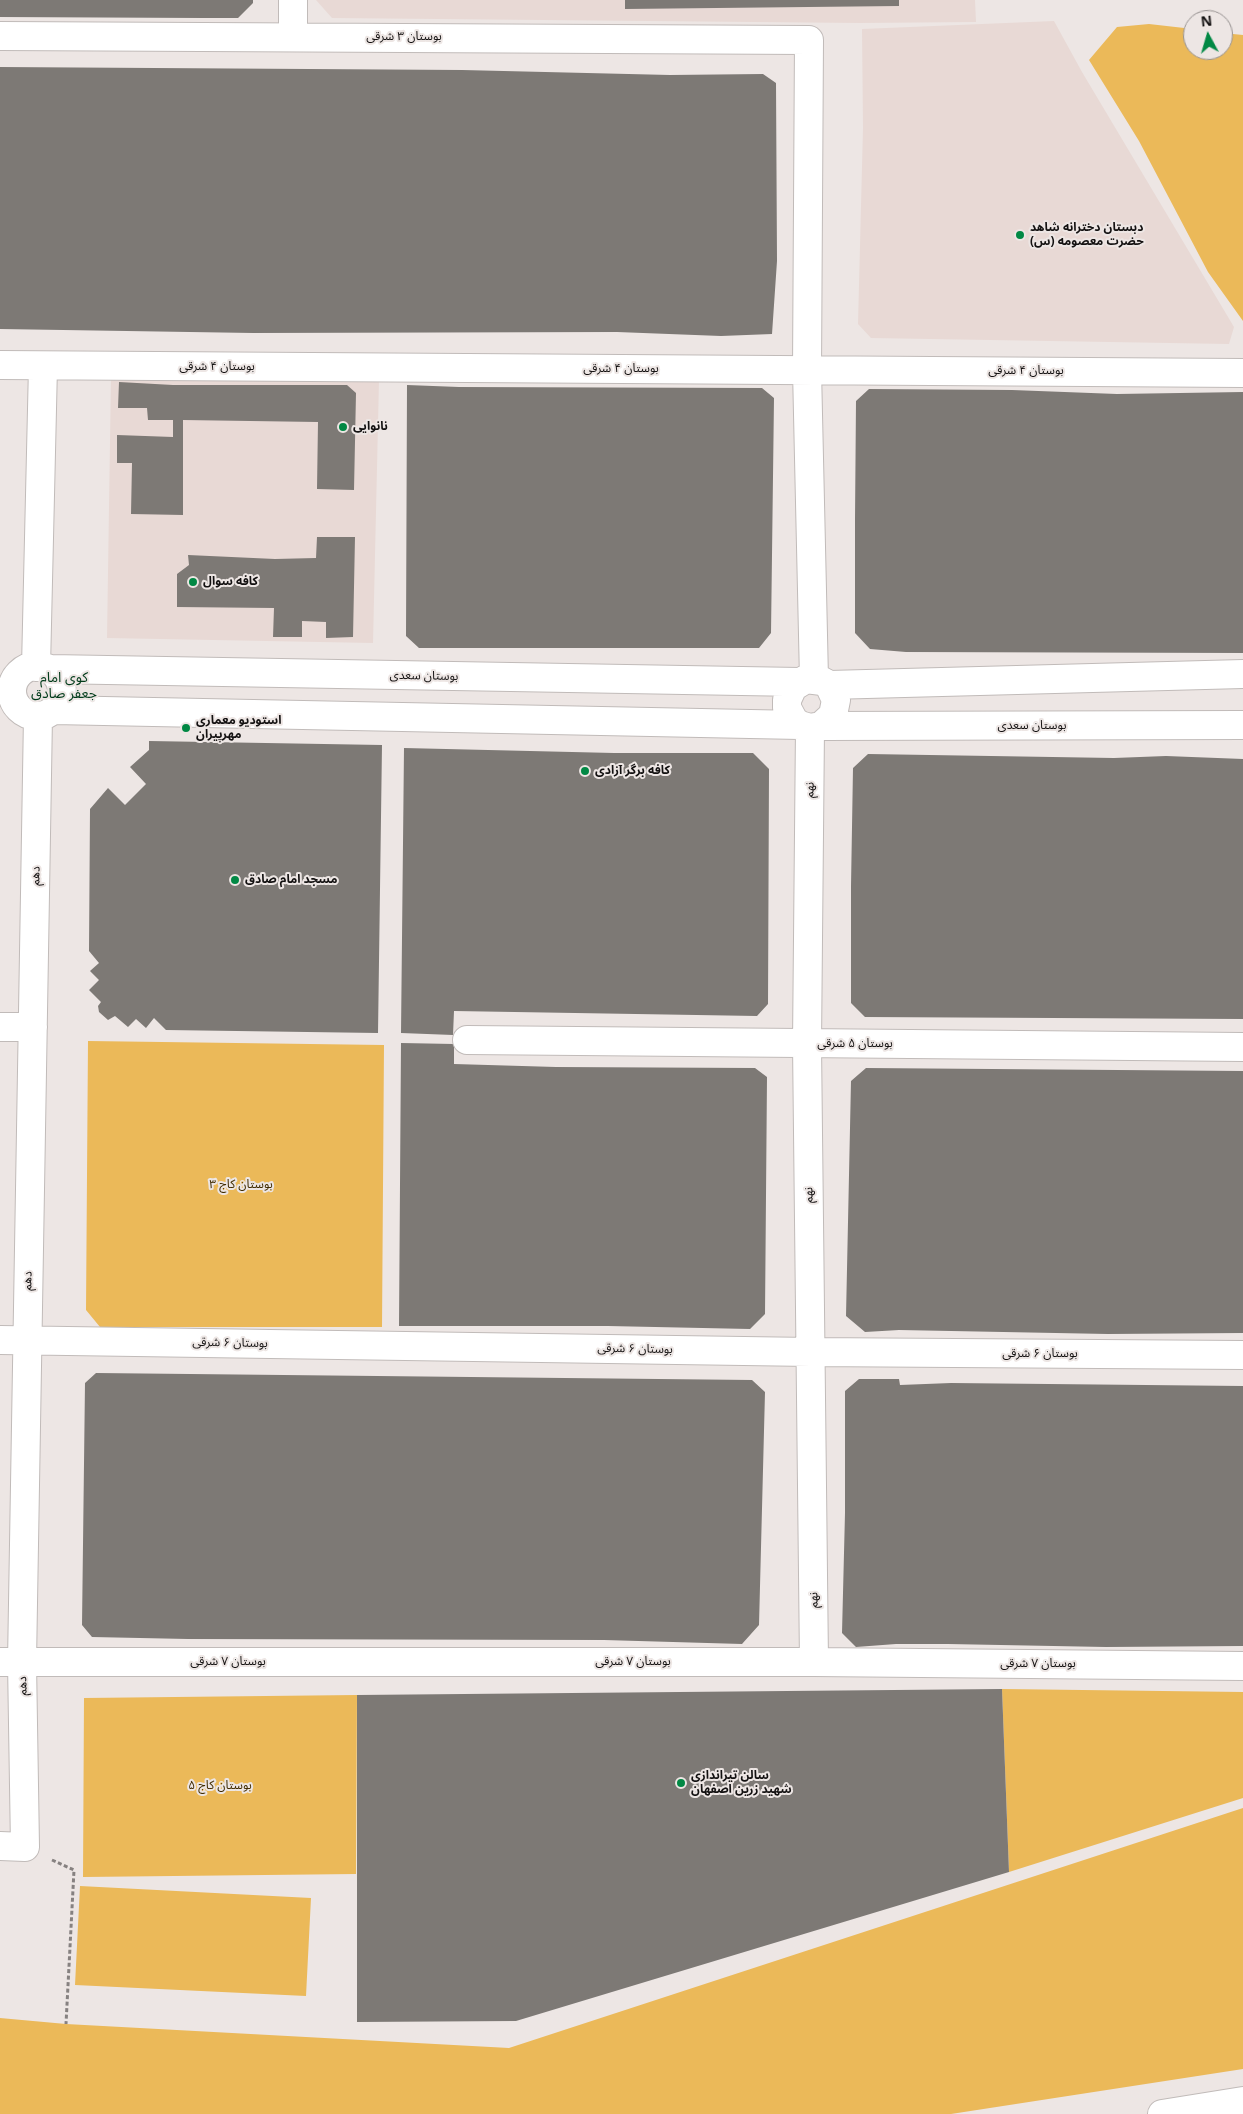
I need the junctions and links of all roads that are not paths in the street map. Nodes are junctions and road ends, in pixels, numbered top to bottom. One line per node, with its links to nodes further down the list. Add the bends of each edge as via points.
1 (293, 0): 3 (street)
2 (0, 36): 3 (street, بوستان ۳ شرقی)
3 (293, 37): 6 (street, بوستان ۳ شرقی, via 809,40)
4 (0, 365): 5 (street, بوستان ۴ شرقی)
5 (43, 366): 6 (street, بوستان ۴ شرقی); 8 (street)
6 (807, 370): 7 (street, بوستان ۴ شرقی); 10 (street)
7 (1243, 373)
8 (27, 670): 10 (street, بوستان سعدی); 11 (street, via 17,677 12,691 14,699); 11 (street, via 60,681 62,689 59,704)
9 (1243, 674): 10 (street, بوستان سعدی)
10 (814, 682): 13 (street, via 836,700 836,708 833,715); 13 (street, via 789,693 787,708 790,715)
11 (29, 712): 13 (street, بوستان سعدی); 15 (street, دهم)
12 (1243, 725): 13 (street, بوستان سعدی)
13 (811, 726): 17 (street, نهم)
14 (0, 1027): 15 (street)
15 (33, 1027): 20 (street, دهم)
16 (467, 1040): 17 (street, بوستان ۵ شرقی)
17 (807, 1044): 18 (street, بوستان ۵ شرقی); 21 (street, نهم)
18 (1243, 1047)
19 (0, 1340): 20 (street, بوستان ۶ شرقی)
20 (27, 1340): 21 (street, بوستان ۶ شرقی); 23 (street, دهم)
21 (811, 1352): 22 (street, بوستان ۶ شرقی); 24 (street, نهم)
22 (1243, 1355)
23 (11, 1662): 24 (street, بوستان ۷ شرقی); 26 (street, دهم)
24 (814, 1662): 25 (street, بوستان ۷ شرقی)
25 (1243, 1666)
26 (12, 1846)
27 (1243, 2101): 28 (street)
28 (1162, 2114)

